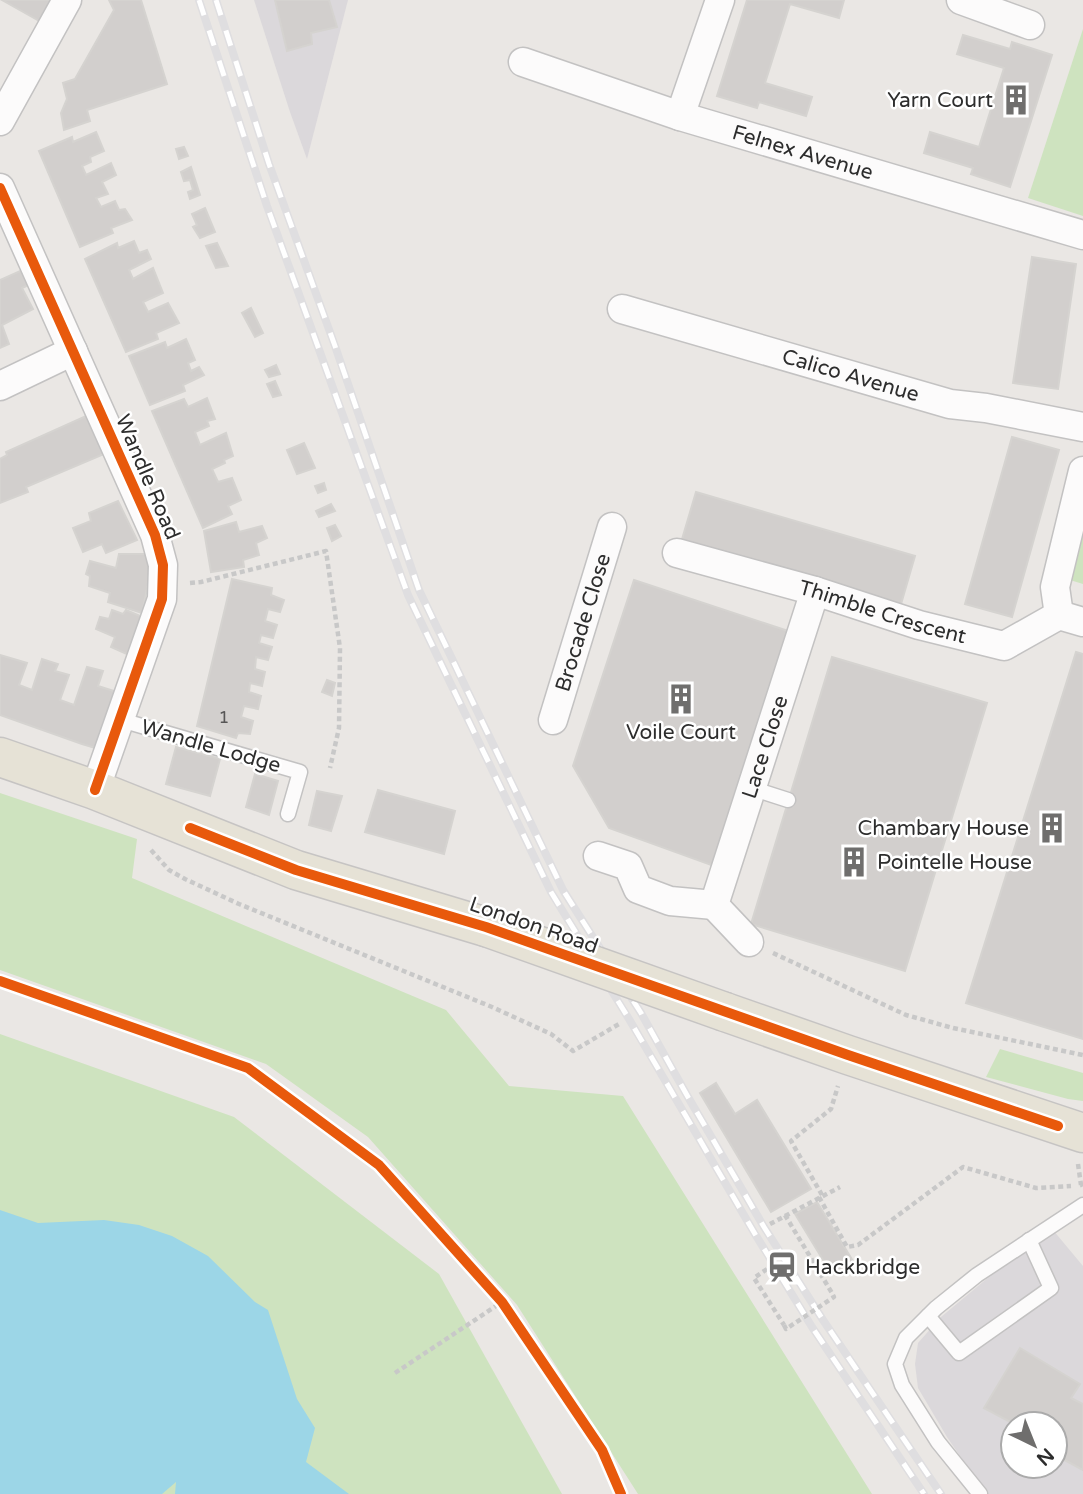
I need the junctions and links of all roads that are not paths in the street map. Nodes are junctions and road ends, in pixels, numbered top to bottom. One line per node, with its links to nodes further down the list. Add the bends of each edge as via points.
1 (67, 0): 7 (street)
2 (720, 0): 6 (street)
3 (961, 0): 4 (street)
4 (1030, 25)
5 (523, 62): 6 (street, Felnex Avenue)
6 (680, 116): 9 (street, Felnex Avenue)
7 (0, 121)
8 (0, 188): 11 (street, Wandle Road)
9 (1083, 235)
10 (622, 309): 13 (street, Calico Avenue, via 950,404)
11 (73, 351): 12 (street); 19 (street, Wandle Road, via 155,535 163,565 162,599)
12 (0, 386)
13 (1083, 427)
14 (1083, 471): 18 (street, via 1055,587)
15 (612, 527): 20 (street, Brocade Close)
16 (677, 553): 17 (street, Thimble Crescent)
17 (814, 591): 18 (street, Thimble Crescent, via 1004,646); 22 (street, Lace Close)
18 (1071, 618)
19 (121, 720): 23 (street, Wandle Road); 25 (lane, Wandle Lodge, via 300,772)
20 (553, 720)
21 (0, 757): 23 (main road, London Road)
22 (751, 788): 24 (lane); 27 (street, Lace Close)
23 (96, 790): 29 (main road, London Road, bridge, via 296,870 486,927)
24 (789, 800)
25 (288, 814)
26 (598, 856): 27 (street, via 628,866 638,890 670,901)
27 (714, 905): 28 (street)
28 (749, 942)
29 (1083, 1133)
30 (1083, 1205): 31 (lane)
31 (1029, 1240): 32 (lane); 32 (lane, via 1051,1288 959,1353)
32 (928, 1316): 33 (lane, via 906,1338 895,1364 902,1385 938,1443)
33 (980, 1494)

